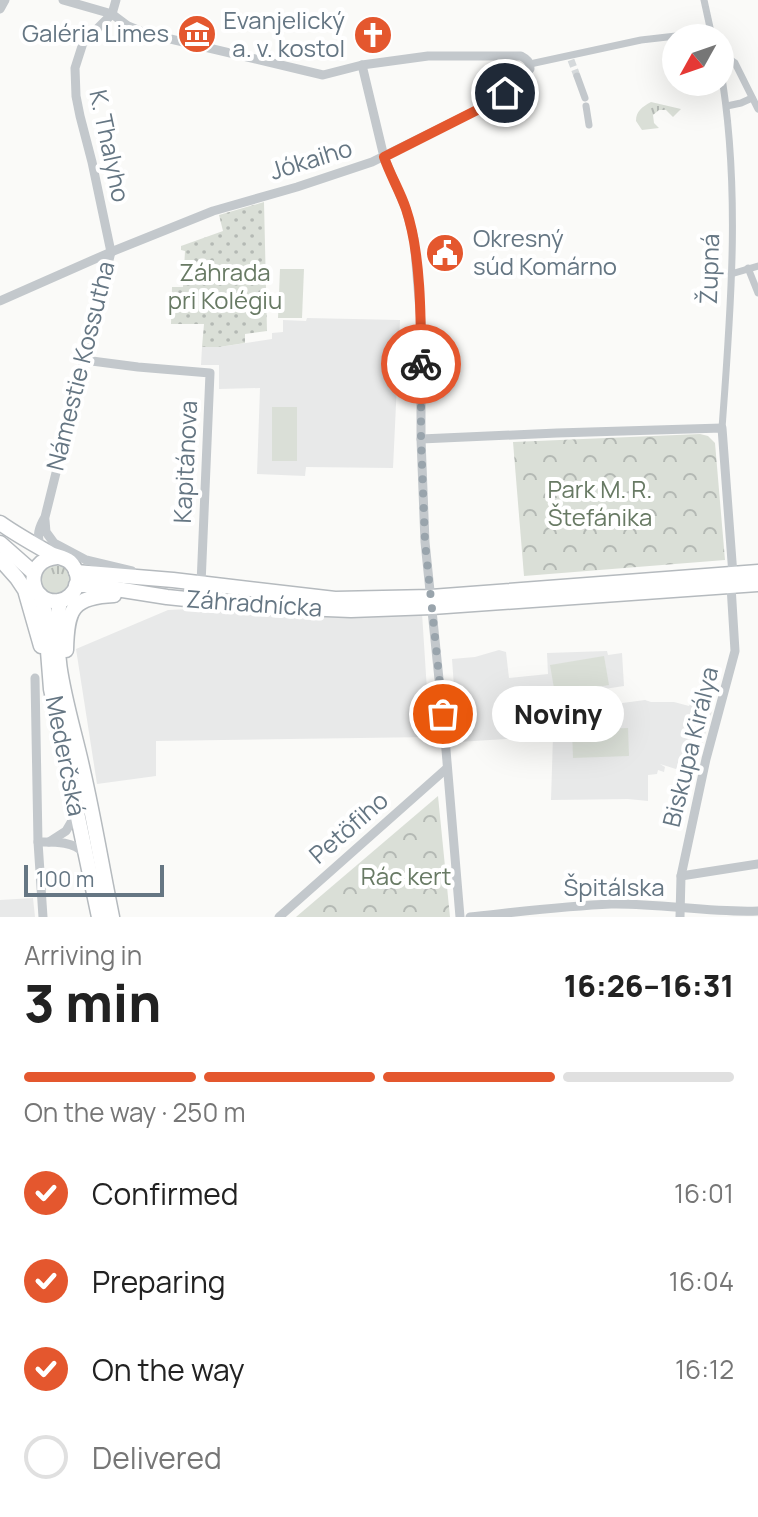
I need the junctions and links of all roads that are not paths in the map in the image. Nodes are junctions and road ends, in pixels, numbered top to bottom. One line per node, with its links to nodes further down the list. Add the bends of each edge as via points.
1 (5, 0): 5 (street)
2 (63, 0): 6 (street)
3 (116, 0): 6 (street)
4 (704, 0): 7 (street)
5 (0, 9)
6 (112, 14): 11 (street, via 145,33 323,75); 18 (street, K. Thalyho, via 83,43 75,68 76,96)
7 (710, 24)
8 (662, 39): 10 (street)
9 (734, 62): 14 (street)
10 (530, 64): 11 (street, via 521,56 428,56); 17 (street, Jókaiho, via 519,83 491,103)
11 (362, 65): 17 (street)
12 (577, 76): 16 (street)
13 (725, 96): 15 (street, Župná)
14 (755, 104): 15 (street)
15 (727, 109): 21 (street, Župná)
16 (589, 125)
17 (384, 157): 18 (street, Jókaiho, via 213,211); 26 (street, via 414,239 421,323)
18 (111, 252): 23 (street, Námestie Kossutha); 24 (street, Námestie Kossutha)
19 (758, 266): 20 (street)
20 (748, 268): 21 (street); 22 (street)
21 (731, 274): 25 (street, Župná)
22 (758, 293)
23 (0, 301)
24 (84, 360): 27 (street, Námestie Kossutha); 38 (street, Kapitánova, via 210,373)
25 (722, 428): 26 (street); 37 (street, Biskupa Királya)
26 (421, 439): 43 (street)
27 (45, 517): 30 (street, Námestie Kossutha, via 38,532); 36 (street, via 50,540 86,560)
28 (0, 523): 30 (main road)
29 (0, 543): 34 (main road)
30 (41, 548): 31 (main road)
31 (57, 557): 34 (main road, via 42,561); 35 (main road, via 70,562)
32 (0, 559): 45 (main road, via 25,590)
33 (758, 572): 37 (main road)
34 (34, 573): 40 (main road)
35 (76, 579): 36 (main road, Záhradnícka); 41 (main road, Záhradnícka); 42 (main road, via 70,595)
36 (173, 580): 38 (main road, Záhradnícka)
37 (732, 580): 39 (main road); 43 (main road); 52 (street, Biskupa Királya, via 735,651)
38 (201, 584): 43 (main road, Záhradnícka, via 335,599)
39 (758, 584)
40 (40, 595): 42 (main road); 45 (main road, Mederčská)
41 (167, 597): 43 (main road, Záhradnícka, via 337,610); 46 (main road, via 94,596 79,603 66,637)
42 (60, 601): 46 (main road, Mederčská, via 57,646)
43 (432, 602): 47 (street)
44 (35, 678): 49 (street, Mederčská)
45 (51, 689): 48 (main road, Mederčská)
46 (68, 706): 57 (main road, Mederčská)
47 (446, 769): 58 (street, Petöfiho); 59 (street)
48 (77, 813): 49 (street, via 66,831); 50 (main road, Mederčská)
49 (44, 842): 50 (street, via 77,846); 55 (street, Mederčská)
50 (86, 855): 56 (main road, Mederčská)
51 (758, 864): 52 (street)
52 (681, 876): 54 (street, Biskupa Királya)
53 (758, 911): 54 (street, Špitálska)
54 (680, 912): 60 (street, Špitálska, via 613,904)
55 (43, 917)
56 (99, 917)
57 (112, 917)
58 (279, 917)
59 (460, 917)
60 (470, 917)

